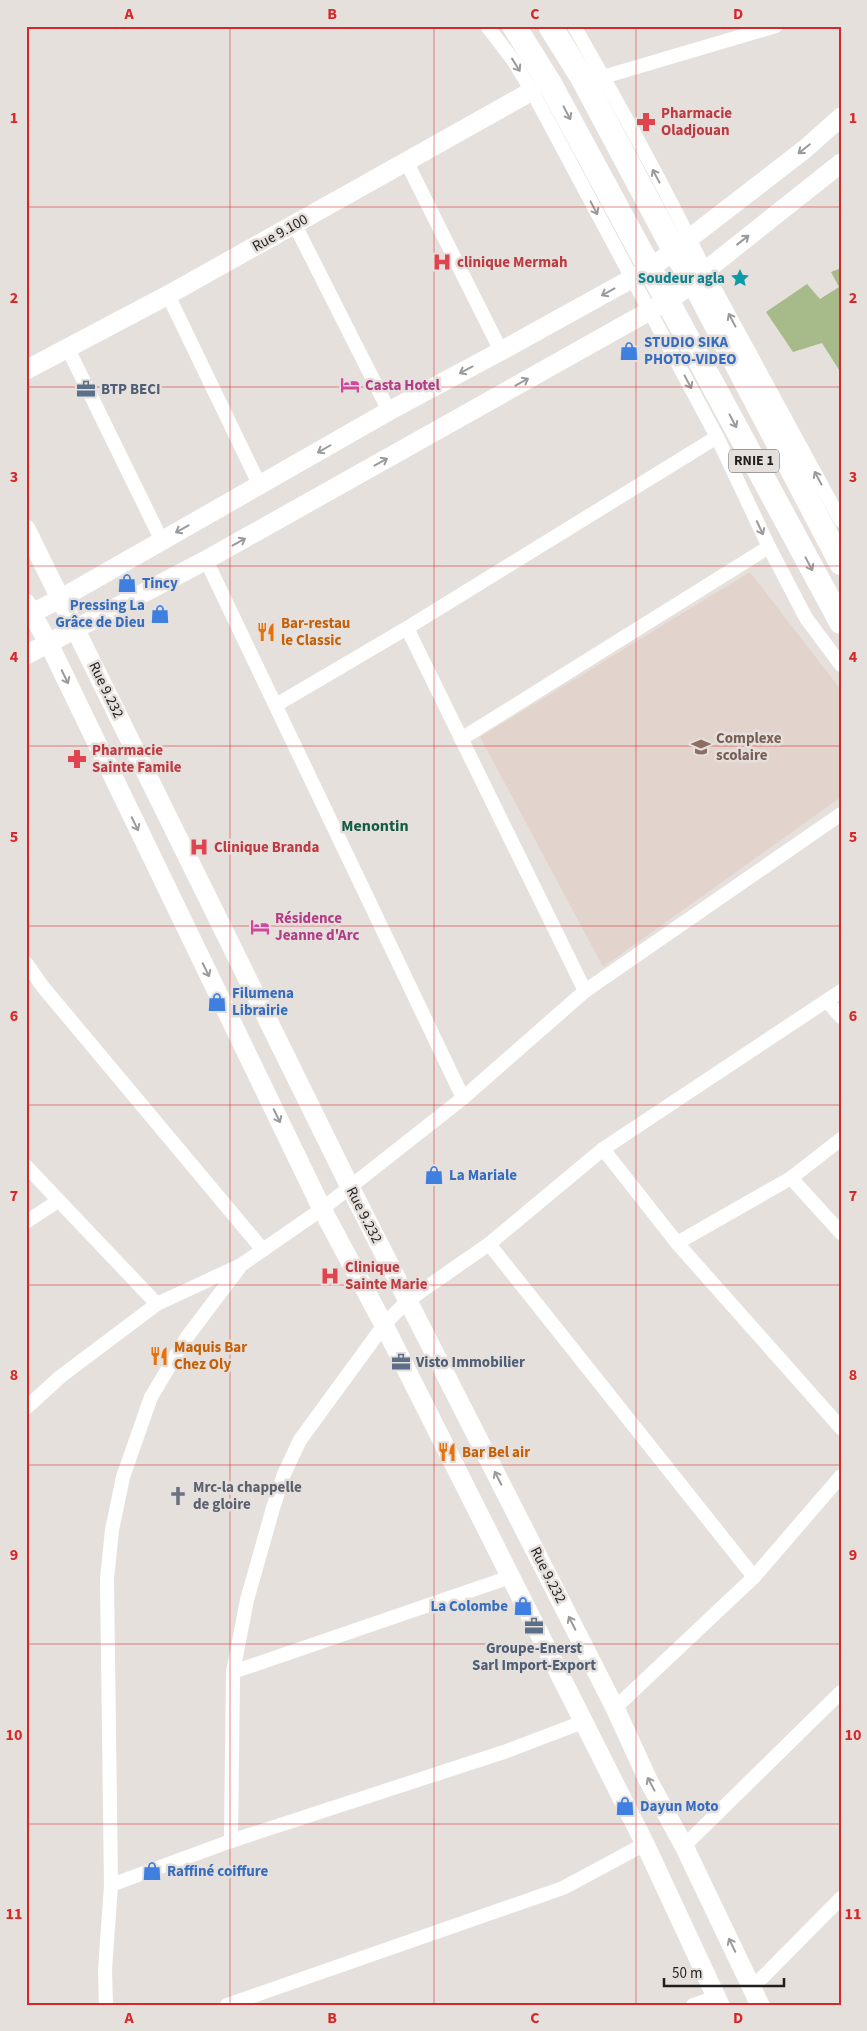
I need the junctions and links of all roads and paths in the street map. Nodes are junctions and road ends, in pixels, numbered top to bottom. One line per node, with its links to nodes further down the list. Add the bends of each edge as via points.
1 (487, 26): 7 (street, one-way to 7)
2 (514, 26): 13 (highway, RNIE 1, one-way to 13, via 550,82)
3 (550, 26): 12 (highway, RNIE 1)
4 (574, 26): 6 (street)
5 (776, 26): 6 (street)
6 (603, 77): 12 (street, one-way to 6)
7 (532, 91): 10 (street, Rue 9.100); 13 (street, one-way to 13)
8 (841, 117): 12 (street, one-way to 12, via 805,149)
9 (841, 162): 14 (street, one-way to 9)
10 (406, 163): 11 (street, Rue 9.100); 18 (street)
11 (295, 225): 15 (street, Rue 9.100); 20 (street)
12 (682, 244): 13 (street); 14 (highway, RNIE 1)
13 (641, 273): 16 (highway, RNIE 1); 18 (street, one-way to 18)
14 (699, 277): 16 (street); 23 (street, one-way to 14); 28 (highway, RNIE 1)
15 (168, 295): 17 (street, Rue 9.100); 22 (street)
16 (659, 306): 21 (street, one-way to 21); 27 (street, one-way to 16); 31 (highway, RNIE 1, one-way to 31)
17 (67, 347): 19 (street, Rue 9.100); 25 (street)
18 (501, 351): 20 (street, one-way to 20)
19 (26, 370)
20 (389, 411): 22 (street, one-way to 22)
21 (717, 436): 26 (street, one-way to 26); 32 (street)
22 (260, 486): 25 (street, one-way to 25)
23 (841, 521)
24 (26, 529): 29 (street, Rue 9.232)
25 (162, 541): 29 (street)
26 (769, 548): 36 (street, via 806,618); 38 (street)
27 (206, 560): 33 (street); 37 (street)
28 (841, 563)
29 (60, 598): 30 (street); 33 (street, Rue 9.232)
30 (28, 610): 34 (street)
31 (841, 622)
32 (407, 628): 37 (street); 38 (street)
33 (76, 629): 34 (street); 50 (street, Rue 9.232)
34 (49, 644): 35 (street); 52 (street, one-way to 52)
35 (26, 655)
36 (841, 665)
37 (276, 705): 45 (street)
38 (461, 739): 41 (street)
39 (841, 814): 41 (street)
40 (26, 964): 57 (street)
41 (585, 991): 45 (street)
42 (841, 991): 43 (street)
43 (827, 1001): 44 (street); 47 (street)
44 (841, 1017)
45 (464, 1098): 50 (street)
46 (841, 1138): 49 (street)
47 (603, 1149): 55 (street); 56 (street)
48 (26, 1166): 51 (street)
49 (791, 1178): 54 (street); 55 (street)
50 (350, 1187): 52 (street); 59 (street, Rue 9.232)
51 (58, 1201): 53 (street); 60 (street)
52 (322, 1209): 57 (street); 61 (street)
53 (26, 1222)
54 (841, 1233)
55 (677, 1243): 63 (street)
56 (489, 1244): 59 (street); 66 (street)
57 (263, 1250): 58 (street)
58 (242, 1265): 60 (street); 74 (street, via 187,1337 151,1397 123,1477 112,1530 107,1579)
59 (407, 1301): 61 (street); 69 (street, Rue 9.232, one-way to 59)
60 (157, 1304): 62 (street, via 60,1377)
61 (384, 1325): 65 (street); 67 (street, via 300,1440 284,1474 247,1600)
62 (26, 1408)
63 (841, 1428)
64 (841, 1476): 66 (street)
65 (510, 1577): 67 (street); 70 (street)
66 (754, 1577): 69 (street)
67 (233, 1672): 71 (street)
68 (841, 1692): 73 (street)
69 (615, 1708): 73 (street, Rue 9.232, one-way to 69, via 648,1780)
70 (583, 1722): 71 (street, via 504,1752); 72 (street)
71 (231, 1841): 74 (street)
72 (645, 1844): 77 (street); 79 (street, via 564,1888)
73 (684, 1846): 76 (street, Rue 9.232, one-way to 73)
74 (111, 1885): 78 (street)
75 (841, 1898): 76 (street)
76 (756, 1997)
77 (718, 2001): 80 (street)
78 (106, 2005)
79 (227, 2005)
80 (693, 2005)

